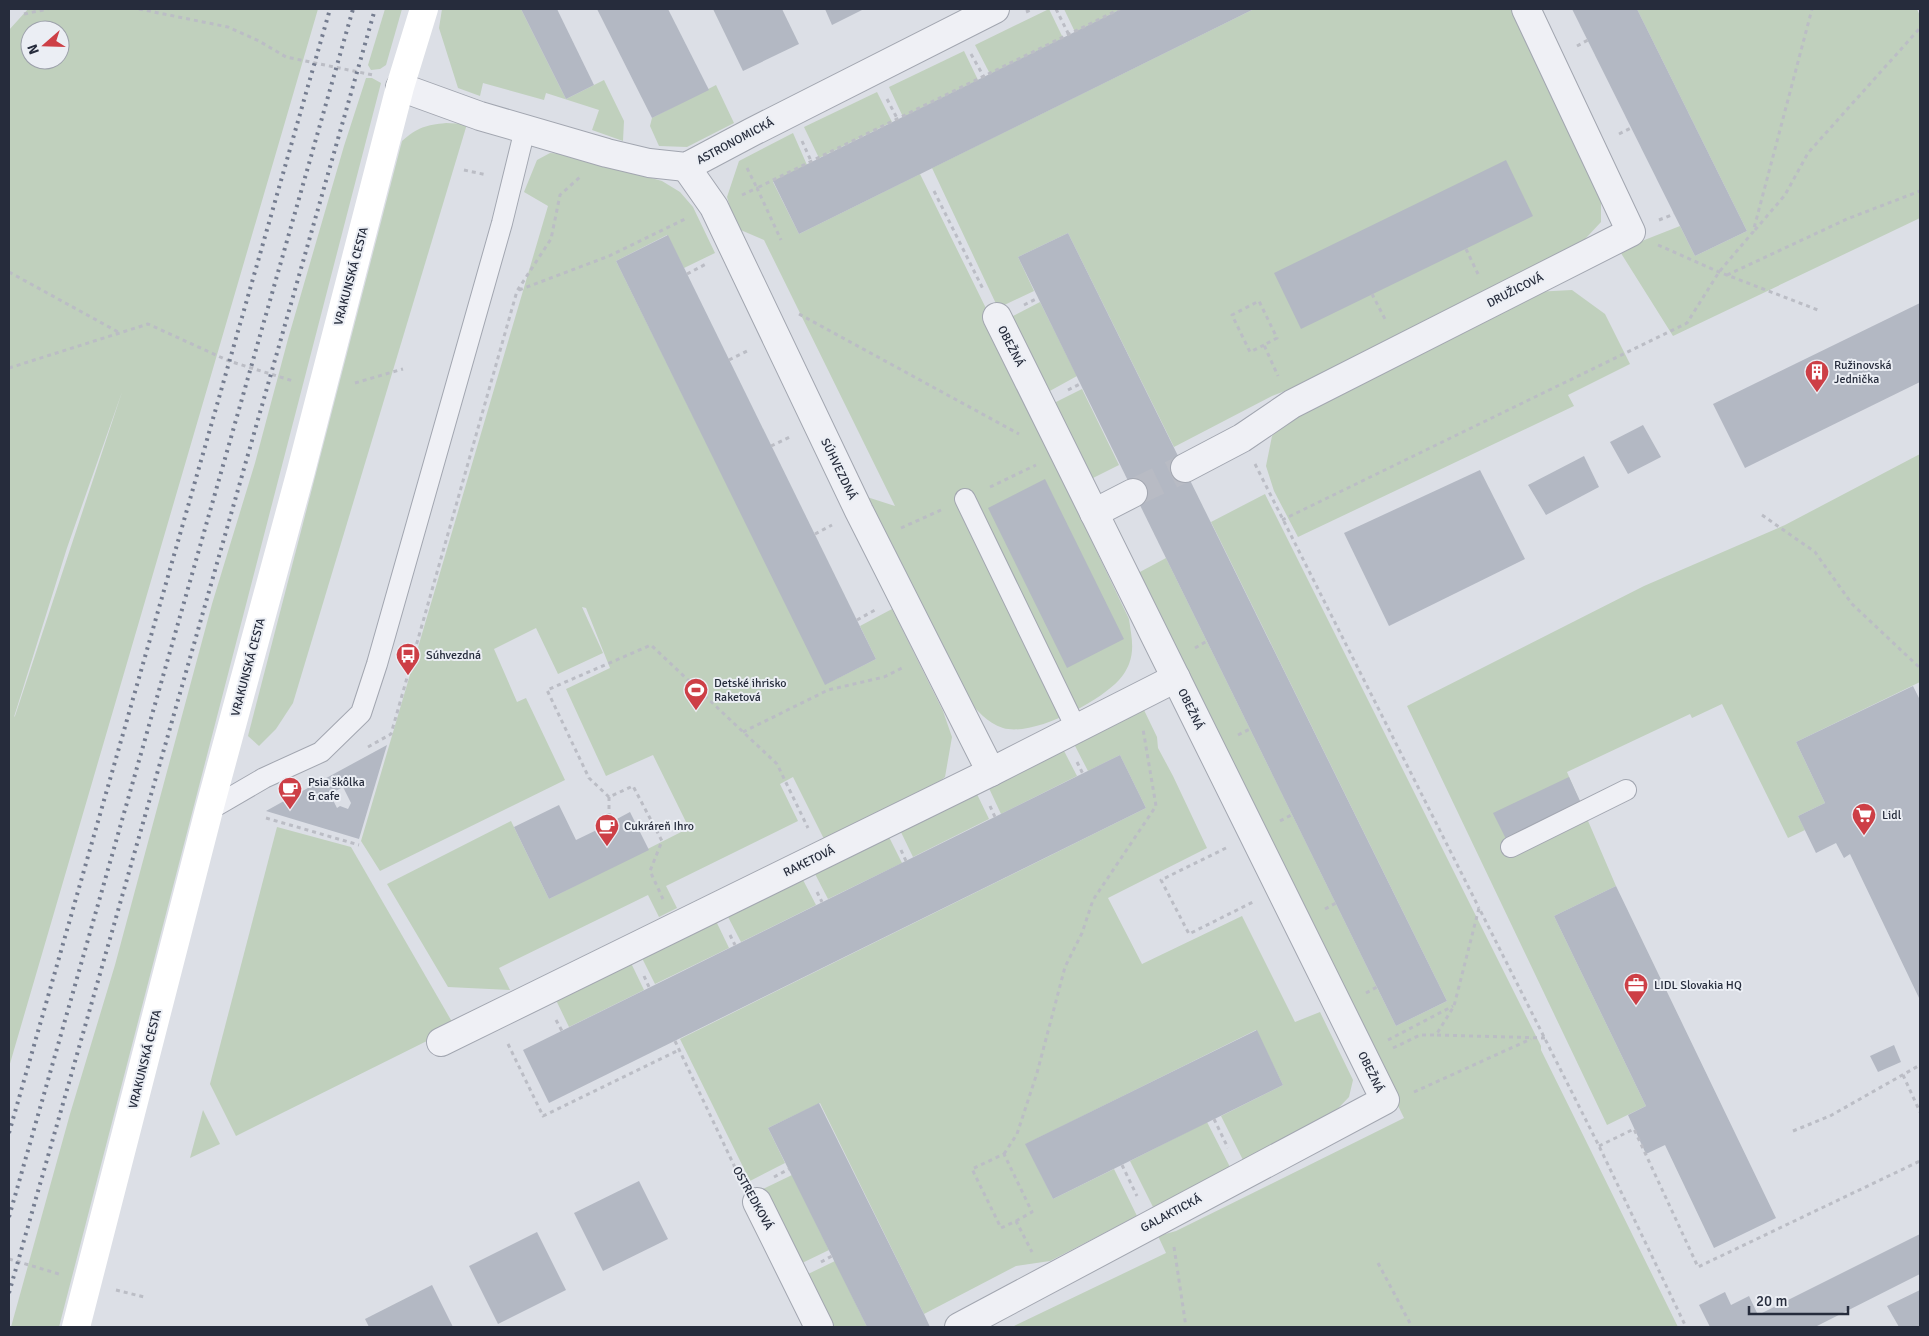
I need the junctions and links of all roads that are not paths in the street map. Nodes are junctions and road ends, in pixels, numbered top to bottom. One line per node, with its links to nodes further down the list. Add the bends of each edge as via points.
1 (424, 9): 4 (main road, VRAKUNSKÁ CESTA)
2 (995, 9): 6 (street, ASTRONOMICKÁ)
3 (1526, 9): 8 (street, DRUŽICOVÁ, via 1630,232 1292,404 1242,438)
4 (400, 87): 5 (street, ASTRONOMICKÁ); 16 (main road, VRAKUNSKÁ CESTA)
5 (525, 129): 6 (street, ASTRONOMICKÁ, via 607,153); 16 (lane, via 499,233 361,713 321,752 264,778)
6 (686, 167): 14 (street, SÚHVEZDNÁ, via 714,207 859,511)
7 (997, 317): 11 (street, OBEŽNÁ)
8 (1185, 468)
9 (1134, 493): 11 (street)
10 (965, 499): 13 (lane)
11 (1094, 514): 12 (street, OBEŽNÁ)
12 (1176, 678): 13 (street, RAKETOVÁ); 19 (street, OBEŽNÁ)
13 (1076, 728): 14 (street, RAKETOVÁ)
14 (990, 772): 18 (street, RAKETOVÁ)
15 (1626, 790): 17 (lane)
16 (209, 810): 21 (main road, VRAKUNSKÁ CESTA)
17 (1511, 847)
18 (441, 1042)
19 (1385, 1100): 23 (street, GALAKTICKÁ)
20 (757, 1202): 22 (street, OSTREDKOVÁ)
21 (76, 1327)
22 (819, 1327)
23 (958, 1327)

